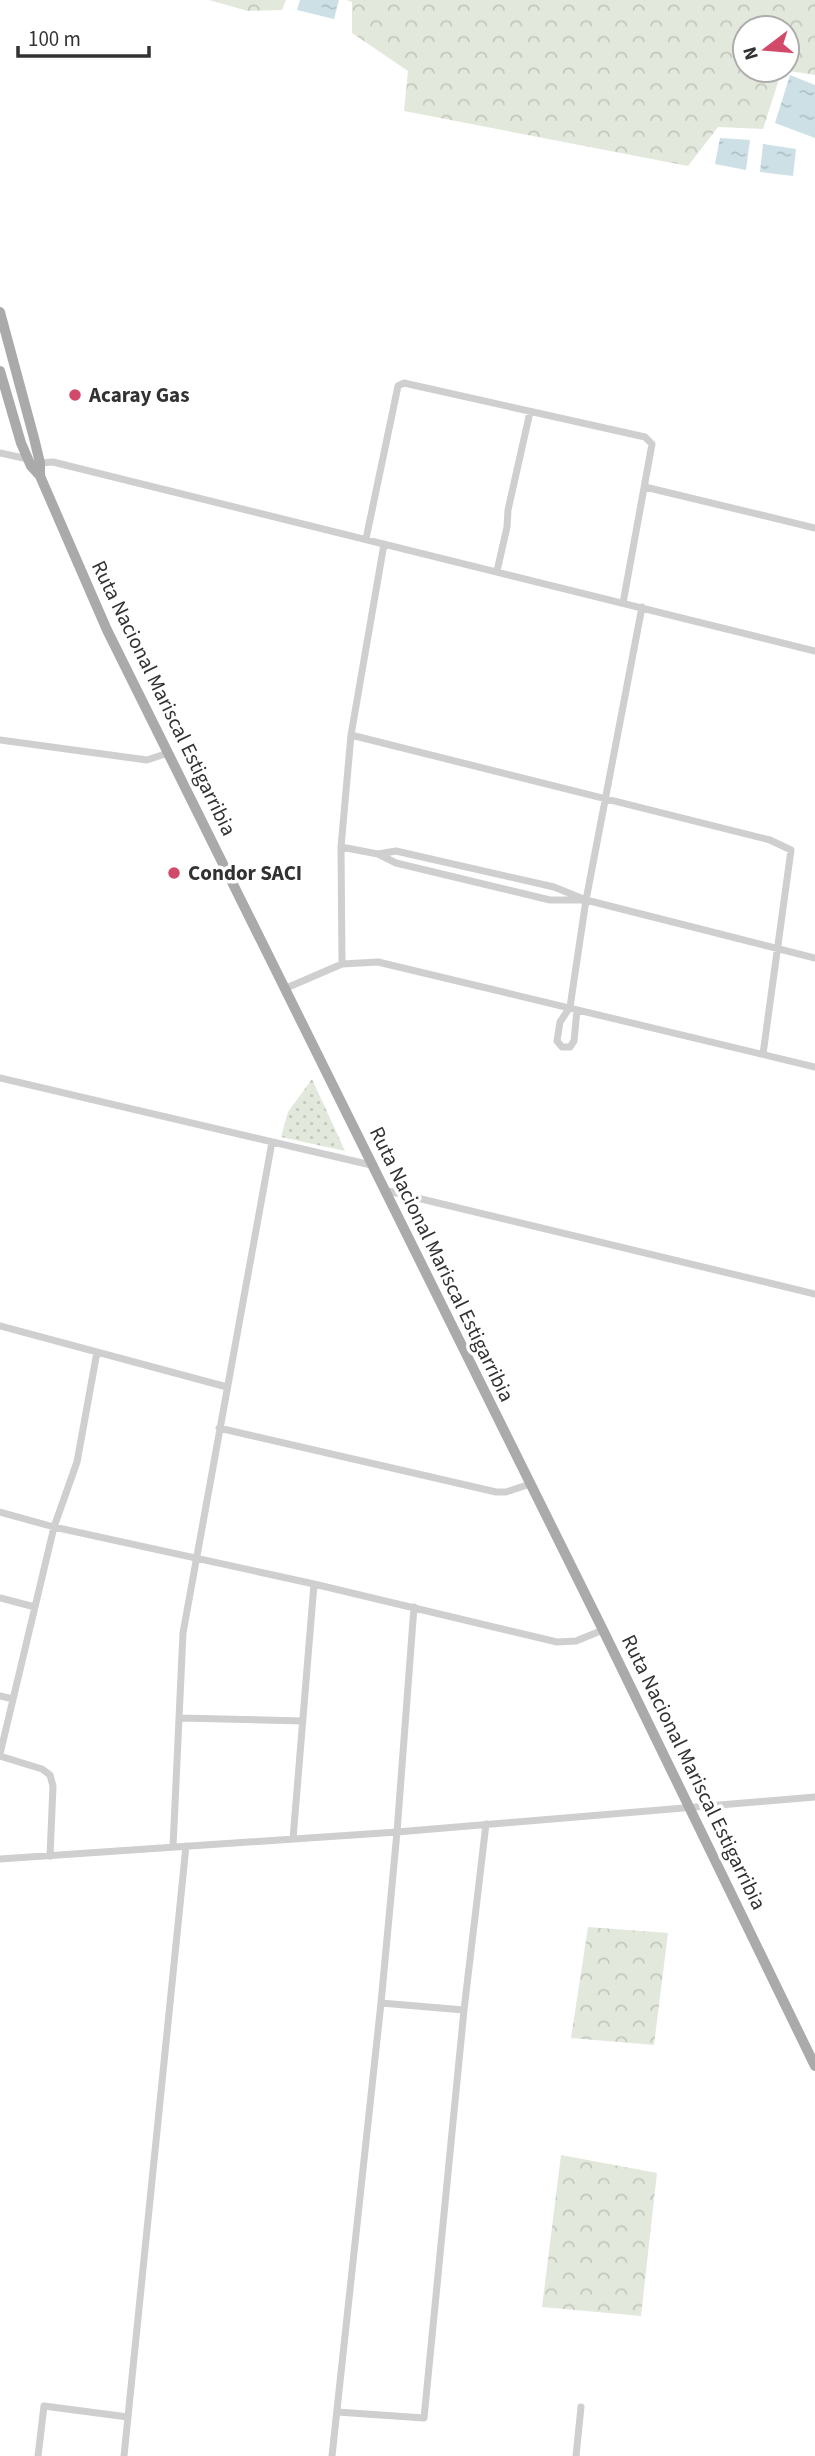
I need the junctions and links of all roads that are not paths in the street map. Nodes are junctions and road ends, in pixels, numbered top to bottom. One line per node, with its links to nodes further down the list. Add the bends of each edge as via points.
1 (0, 312): 6 (main road, Ruta Nacional Mariscal Estigarribia)
2 (0, 371): 5 (main road, Ruta Nacional Mariscal Estigarribia)
3 (530, 412): 8 (street, via 645,437 652,444); 10 (street, via 404,383 398,386); 12 (street)
4 (0, 453): 5 (street)
5 (27, 459): 7 (main road, Ruta Nacional Mariscal Estigarribia)
6 (40, 463): 7 (main road, Ruta Nacional Mariscal Estigarribia); 10 (street)
7 (40, 476): 18 (main road, Ruta Nacional Mariscal Estigarribia, via 107,630)
8 (645, 487): 9 (street); 13 (street)
9 (815, 528)
10 (366, 539): 11 (street)
11 (384, 544): 12 (street); 16 (street)
12 (497, 571): 13 (street)
13 (624, 603): 14 (street)
14 (642, 607): 15 (street); 19 (street)
15 (815, 651)
16 (351, 735): 19 (street); 20 (street)
17 (0, 740): 18 (street, via 147,761)
18 (168, 753): 26 (main road, Ruta Nacional Mariscal Estigarribia)
19 (606, 799): 22 (street); 23 (street, via 770,840 791,850)
20 (341, 847): 21 (street); 25 (street)
21 (378, 854): 22 (street, via 396,863 550,900); 22 (street, via 396,851 554,887)
22 (586, 900): 23 (street); 27 (street)
23 (776, 947): 24 (street); 28 (street)
24 (815, 958)
25 (342, 964): 26 (street); 27 (street, via 379,962)
26 (284, 989): 32 (main road, Ruta Nacional Mariscal Estigarribia)
27 (573, 1008): 27 (street, via 574,1041 562,1047 557,1041 559,1022); 28 (street)
28 (762, 1054): 29 (street)
29 (815, 1067)
30 (0, 1078): 31 (street)
31 (272, 1142): 32 (street); 37 (street)
32 (371, 1165): 33 (main road, Ruta Nacional Mariscal Estigarribia)
33 (383, 1189): 34 (street); 39 (main road, Ruta Nacional Mariscal Estigarribia)
34 (815, 1294)
35 (0, 1326): 36 (street)
36 (97, 1352): 37 (street); 41 (street, via 77,1462)
37 (227, 1387): 38 (street)
38 (219, 1428): 39 (street, via 496,1492); 42 (street)
39 (530, 1483): 47 (main road, Ruta Nacional Mariscal Estigarribia)
40 (0, 1512): 41 (street)
41 (54, 1527): 42 (street); 45 (street)
42 (195, 1558): 43 (street); 50 (street, via 183,1633)
43 (314, 1584): 46 (street); 51 (street)
44 (0, 1598): 45 (street)
45 (35, 1607): 49 (street)
46 (414, 1607): 47 (street, via 557,1642 576,1641); 56 (street)
47 (603, 1630): 54 (main road, Ruta Nacional Mariscal Estigarribia)
48 (0, 1696): 49 (street)
49 (13, 1699): 52 (street)
50 (179, 1718): 51 (street); 59 (street)
51 (303, 1721): 57 (street)
52 (0, 1755): 60 (street, via 50,1775)
53 (815, 1797): 54 (street)
54 (690, 1808): 55 (street); 64 (main road, Ruta Nacional Mariscal Estigarribia)
55 (486, 1824): 56 (street); 63 (street)
56 (397, 1832): 57 (street); 62 (street)
57 (293, 1839): 58 (street)
58 (187, 1846): 59 (street); 67 (street)
59 (173, 1847): 60 (street)
60 (50, 1856): 61 (street)
61 (0, 1859)
62 (381, 2003): 63 (street); 66 (street)
63 (464, 2010): 66 (street, via 424,2418)
64 (815, 2066)
65 (581, 2407): 71 (street)
66 (337, 2412): 70 (street)
67 (128, 2417): 68 (street, via 44,2406); 69 (street)
68 (38, 2456)
69 (124, 2456)
70 (332, 2456)
71 (576, 2456)

